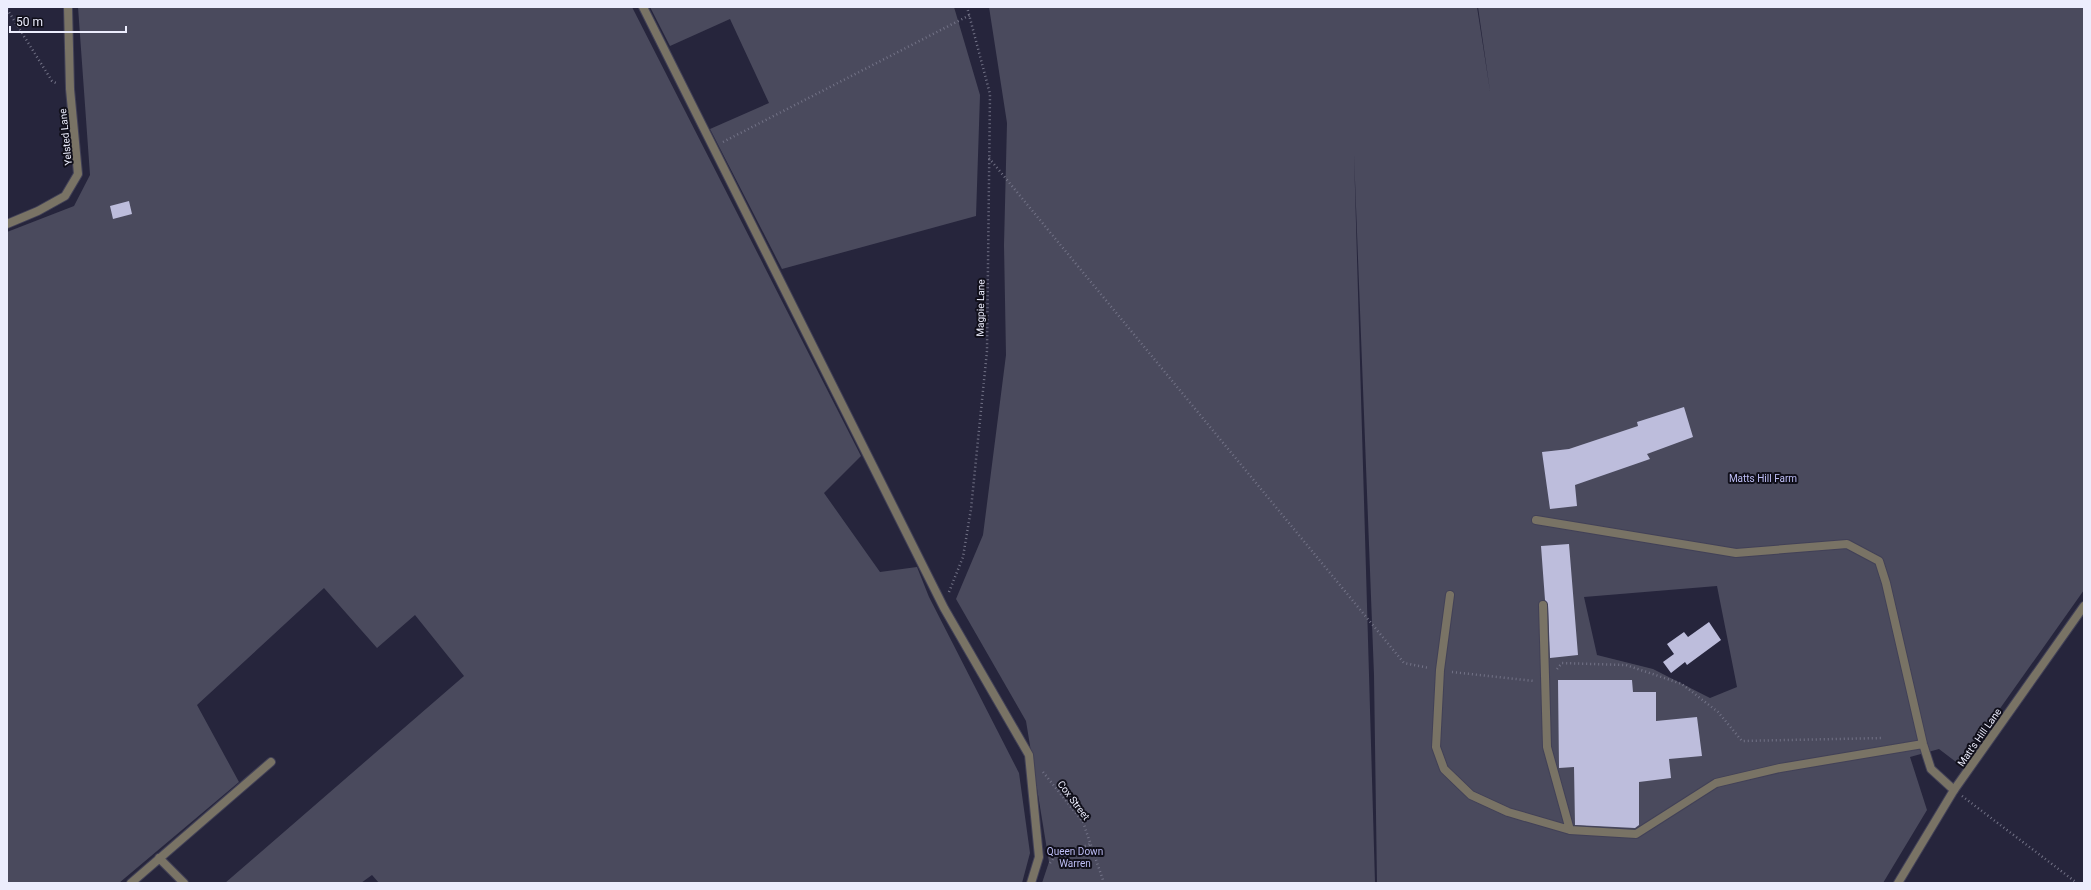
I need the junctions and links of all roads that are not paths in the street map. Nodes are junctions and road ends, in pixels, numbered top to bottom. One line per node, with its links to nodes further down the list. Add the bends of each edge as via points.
1 (68, 7): 3 (street, Yelsted Lane, via 70,89 78,174 65,196 38,212)
2 (642, 7): 15 (street, via 944,608 1029,755 1039,857)
3 (7, 224)
4 (1536, 520): 8 (street, via 1736,553 1847,544 1879,561)
5 (1450, 595): 11 (street, via 1440,670 1436,747 1444,770 1471,795 1508,812)
6 (1543, 605): 11 (street, via 1547,746)
7 (2084, 606): 10 (street, Matt's Hill Lane)
8 (1923, 744): 10 (street, via 1931,768); 11 (street, via 1780,768 1716,783 1636,834)
9 (271, 762): 12 (street)
10 (1954, 790): 16 (street, Matt's Hill Lane)
11 (1570, 830)
12 (160, 858): 13 (street); 14 (street)
13 (131, 883)
14 (184, 883)
15 (1031, 883)
16 (1898, 883)

